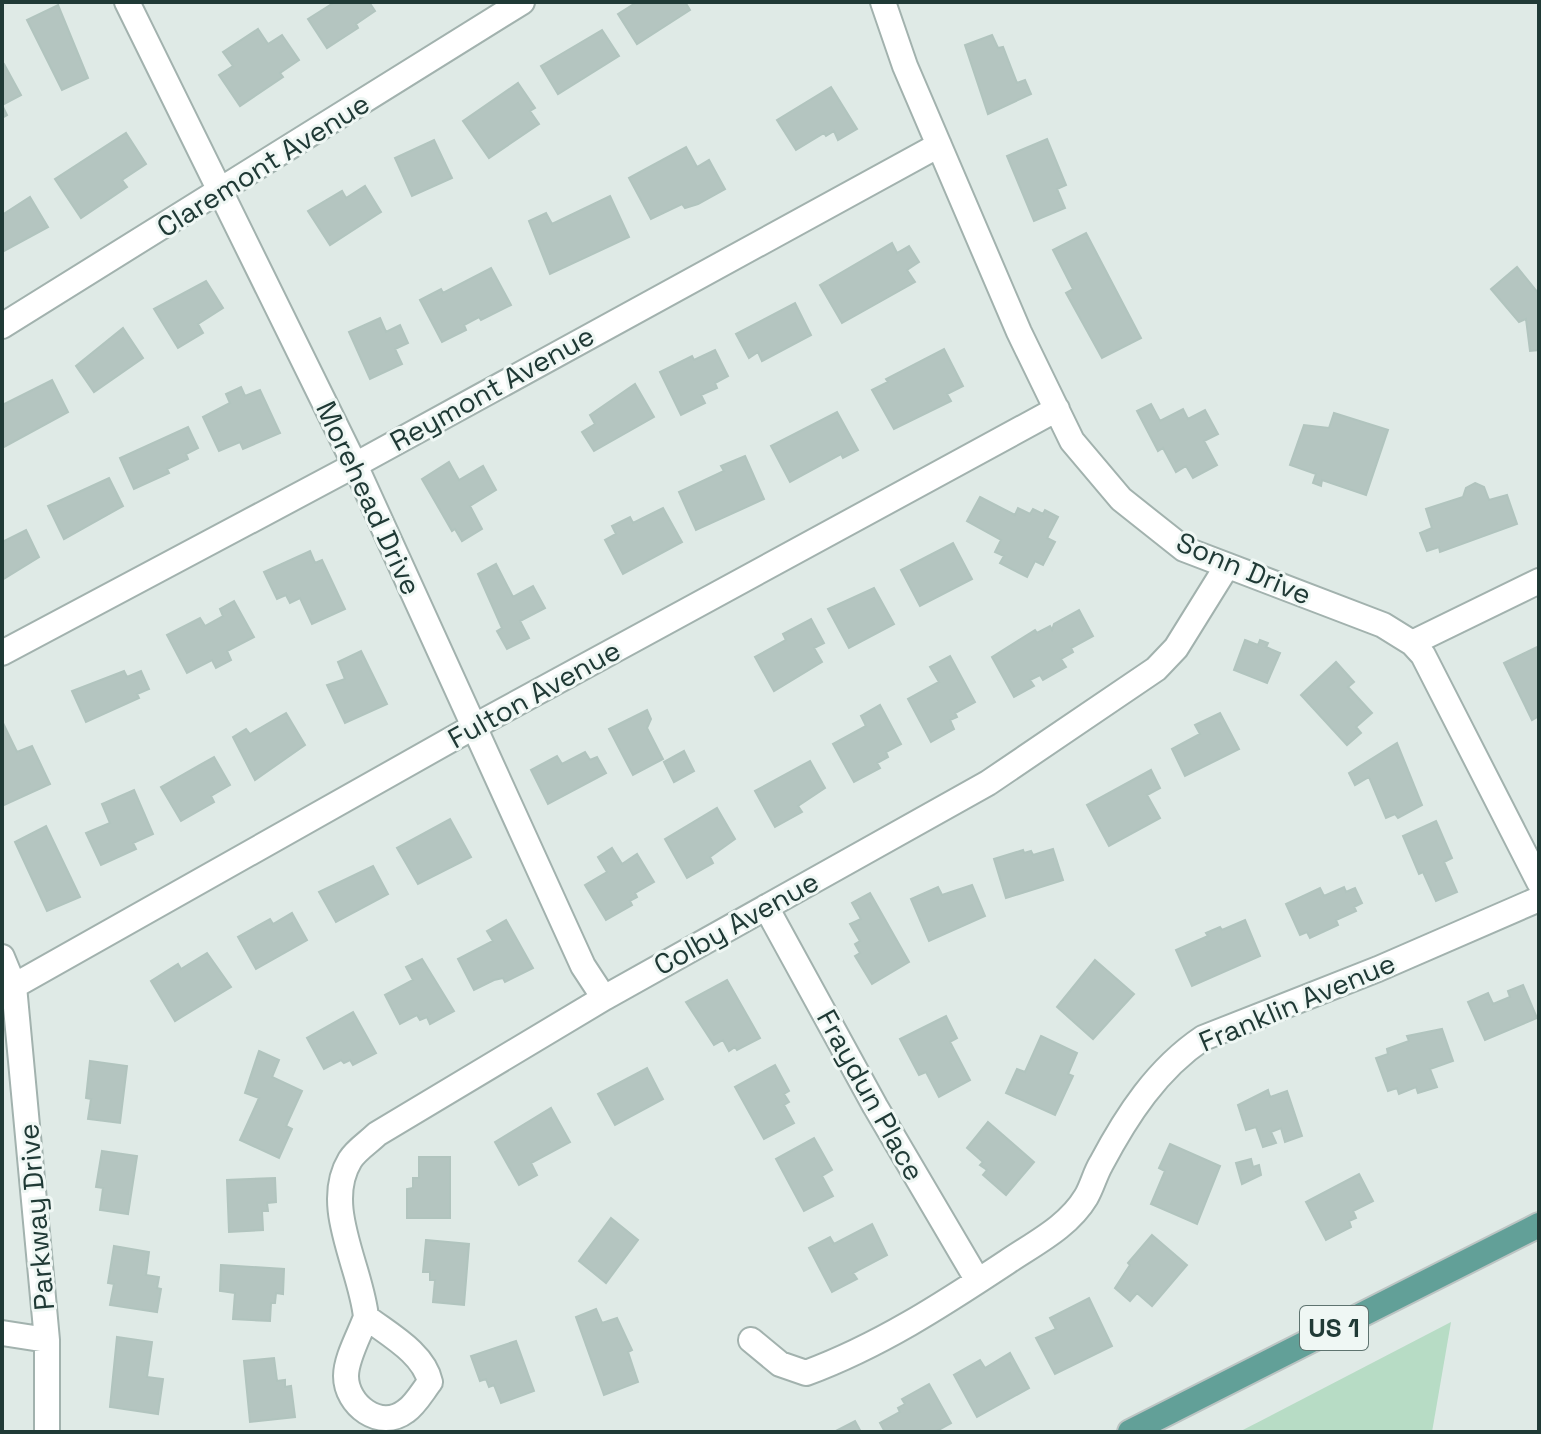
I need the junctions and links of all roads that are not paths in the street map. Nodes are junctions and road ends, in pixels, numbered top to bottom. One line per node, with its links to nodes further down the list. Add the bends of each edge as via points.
1 (127, 2): 5 (street, Morehead Drive)
2 (522, 2): 5 (street, Claremont Avenue)
3 (883, 2): 4 (street, Sonn Drive)
4 (939, 145): 7 (street, Sonn Drive); 8 (street, Reymont Avenue)
5 (223, 191): 6 (street, Claremont Avenue); 8 (street, Morehead Drive)
6 (2, 326)
7 (1057, 409): 9 (street, Sonn Drive, via 1072,441 1121,499 1184,549); 13 (street, Fulton Avenue)
8 (355, 465): 12 (street, Reymont Avenue); 13 (street, Morehead Drive)
9 (1227, 566): 11 (street, Sonn Drive, via 1383,625); 16 (street, Colby Avenue, via 1176,648 1156,669 988,783)
10 (1539, 581): 11 (street)
11 (1412, 643): 14 (street, Sonn Drive, via 1423,655)
12 (2, 653)
13 (475, 726): 18 (street, Fulton Avenue); 19 (street, Morehead Drive, via 583,966)
14 (1539, 882)
15 (1539, 899): 21 (street, Franklin Avenue, via 1203,1038 1179,1054 1152,1081 1086,1197 1063,1224)
16 (766, 907): 19 (street, Colby Avenue); 21 (street, Fraydun Place)
17 (2, 957): 18 (street, Parkway Drive)
18 (14, 986): 24 (street, Parkway Drive)
19 (604, 998): 22 (street, Colby Avenue, via 377,1134 351,1159 340,1188 340,1216 363,1287)
20 (1539, 1225): 27 (main road, US 1)
21 (978, 1281): 25 (street, Franklin Avenue, via 924,1317 847,1358 806,1373 780,1364)
22 (366, 1317)
23 (2, 1333): 24 (street)
24 (47, 1340): 26 (street, Parkway Drive)
25 (751, 1340)
26 (47, 1432)
27 (1130, 1432)

